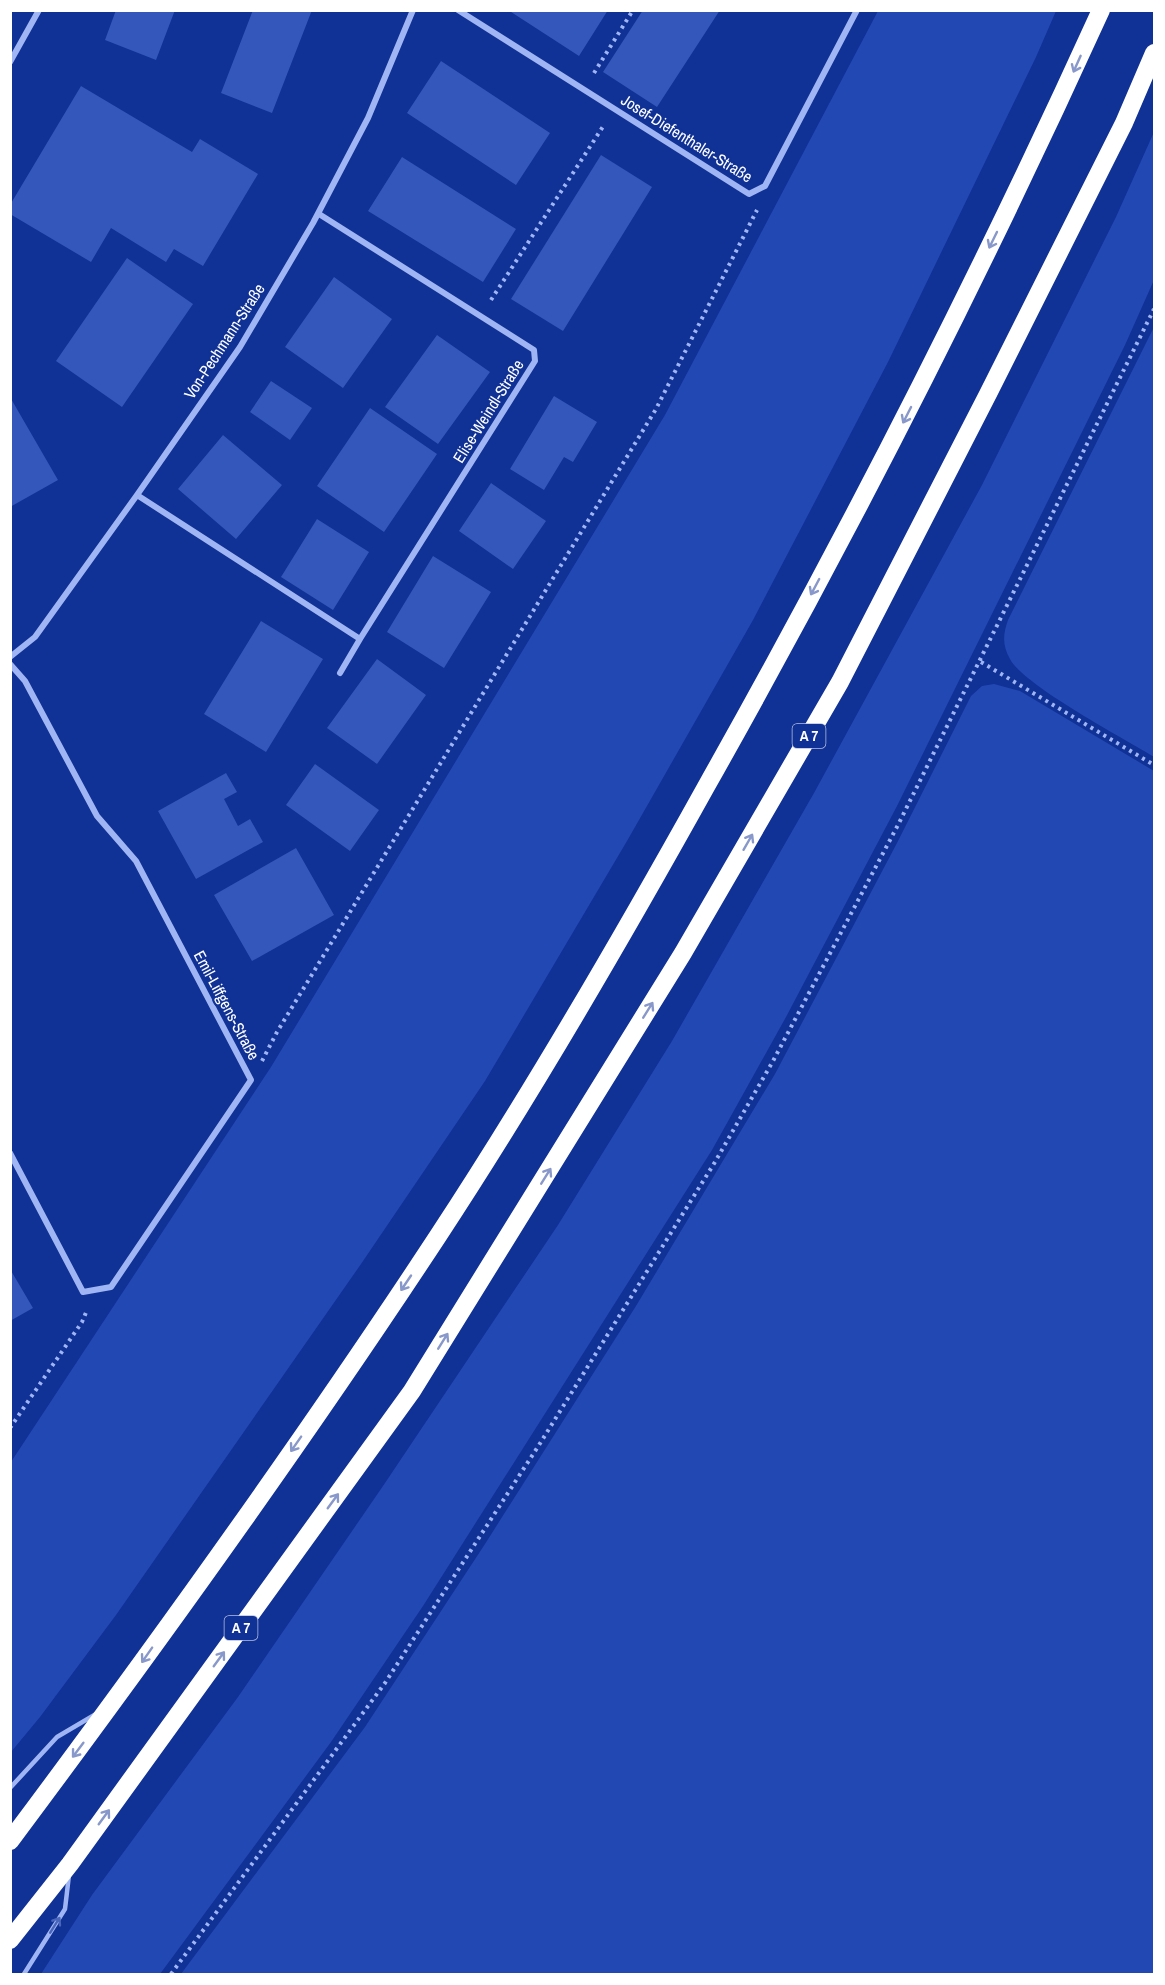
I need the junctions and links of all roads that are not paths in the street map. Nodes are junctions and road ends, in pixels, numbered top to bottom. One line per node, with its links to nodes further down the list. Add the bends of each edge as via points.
1 (39, 10): 7 (street)
2 (413, 10): 8 (street, Von-Pechmann-Straße, via 368,118)
3 (458, 10): 4 (street, Josef-Diefenthaler-Straße, via 749,194 765,186)
4 (857, 10)
5 (1101, 10): 15 (highway, one-way to 15, via 1038,150 903,422 606,966 439,1234)
6 (1155, 53): 18 (highway, A 7, one-way to 6, via 412,1391 683,953 851,662 1103,164)
7 (11, 60)
8 (319, 214): 9 (street, Von-Pechmann-Straße, via 240,347); 10 (street, Elise-Weindl-Straße, via 534,350 535,362)
9 (137, 495): 10 (street); 11 (street, Von-Pechmann-Straße, via 35,637)
10 (360, 639): 13 (street, Elise-Weindl-Straße)
11 (10, 657)
12 (10, 664): 14 (street, Emil-Liffgens-Straße, via 25,681 97,816 136,861 251,1080 111,1287 83,1292)
13 (340, 673)
14 (10, 1153)
15 (113, 1703): 16 (lane, via 57,1737); 17 (highway, one-way to 17)
16 (10, 1788)
17 (10, 1841)
18 (70, 1864): 19 (highway, A 7); 20 (lane, one-way to 18, via 65,1909)
19 (10, 1940)
20 (24, 1974)

